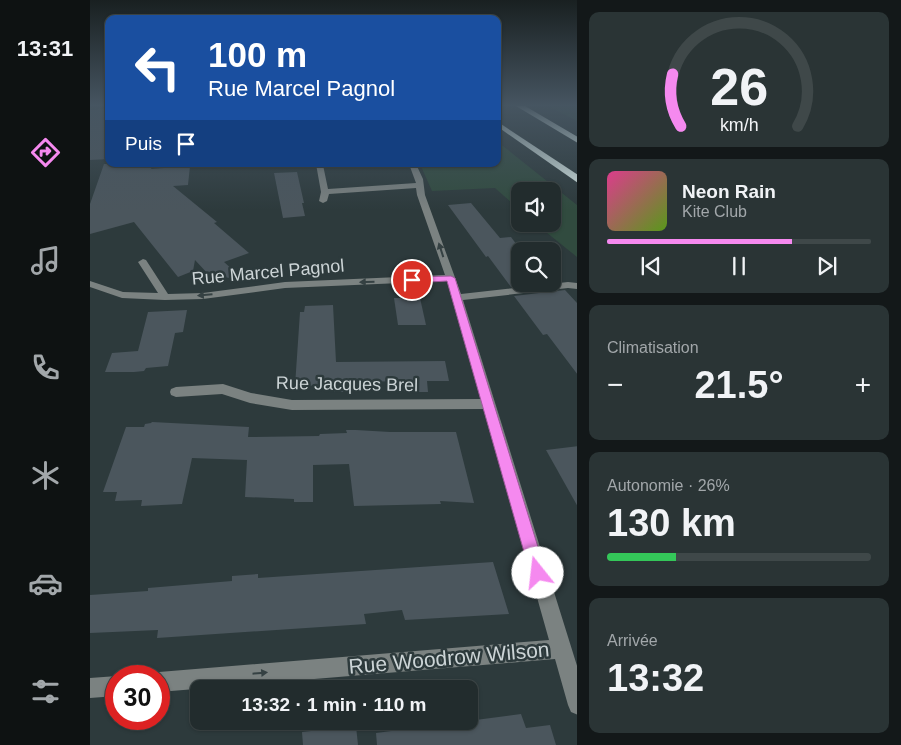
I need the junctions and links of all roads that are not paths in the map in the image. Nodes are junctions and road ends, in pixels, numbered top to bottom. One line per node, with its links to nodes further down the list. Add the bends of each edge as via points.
1 (522, 141): 6 (highway)
2 (535, 141): 5 (highway)
3 (319, 167): 8 (street)
4 (414, 167): 7 (street)
5 (577, 169)
6 (577, 180)
7 (420, 185): 8 (street); 11 (street, one-way to 7)
8 (325, 192): 9 (street)
9 (322, 201)
10 (143, 262): 14 (street)
11 (451, 278): 14 (street, Rue Marcel Pagnol, one-way to 14, via 285,285 203,296); 15 (street)
12 (90, 284): 14 (street, Rue Marcel Pagnol, via 122,295)
13 (577, 286): 15 (street)
14 (165, 297)
15 (456, 298): 17 (street)
16 (176, 392): 17 (street, Rue Jacques Brel, via 223,389 250,398 292,405)
17 (489, 404): 18 (street)
18 (560, 649): 19 (street, Rue Woodrow Wilson, one-way to 18); 22 (street)
19 (170, 681)
20 (105, 687): 21 (street)
21 (90, 688)
22 (577, 705)

